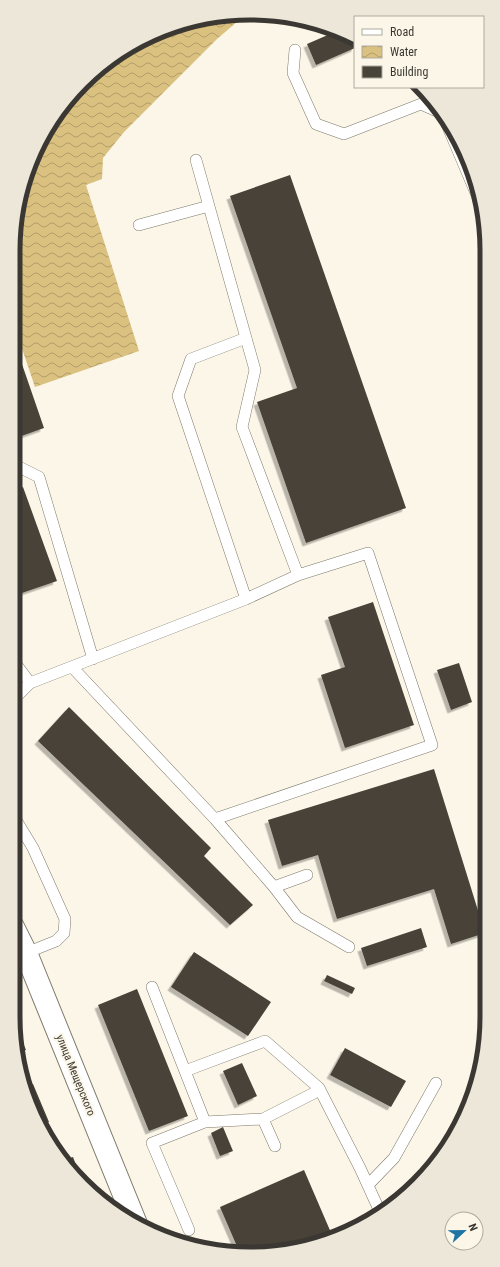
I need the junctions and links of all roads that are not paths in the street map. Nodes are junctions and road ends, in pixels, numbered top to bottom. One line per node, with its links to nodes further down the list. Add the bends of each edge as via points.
1 (295, 50): 2 (lane, via 293,73 316,124 344,134 421,104)
2 (430, 108)
3 (196, 160): 4 (lane)
4 (209, 206): 5 (lane); 6 (lane)
5 (139, 225)
6 (246, 338): 8 (lane, via 255,370 242,427); 9 (lane, via 191,359 178,396)
7 (20, 468): 10 (lane, via 39,477)
8 (298, 575): 9 (lane); 15 (lane, via 368,553 432,744)
9 (246, 599): 10 (lane)
10 (93, 659): 11 (lane)
11 (72, 667): 13 (lane); 15 (lane)
12 (20, 669): 13 (lane)
13 (30, 683): 14 (lane)
14 (20, 693)
15 (215, 819): 18 (lane)
16 (20, 827): 21 (lane, via 33,848 65,918 64,933 56,941)
17 (307, 875): 18 (lane)
18 (274, 887): 20 (lane, via 297,917)
19 (20, 941): 21 (street, улица Мещерского)
20 (349, 947)
21 (26, 953): 31 (street, улица Мещерского)
22 (152, 987): 23 (lane)
23 (185, 1071): 25 (lane, via 265,1042); 27 (lane)
24 (436, 1083): 29 (lane, via 394,1158)
25 (319, 1088): 26 (lane, via 314,1093); 29 (lane)
26 (262, 1119): 27 (lane); 28 (lane)
27 (205, 1122): 32 (lane, via 152,1143)
28 (275, 1146)
29 (368, 1184): 30 (lane)
30 (378, 1208)
31 (132, 1214)
32 (189, 1230)

